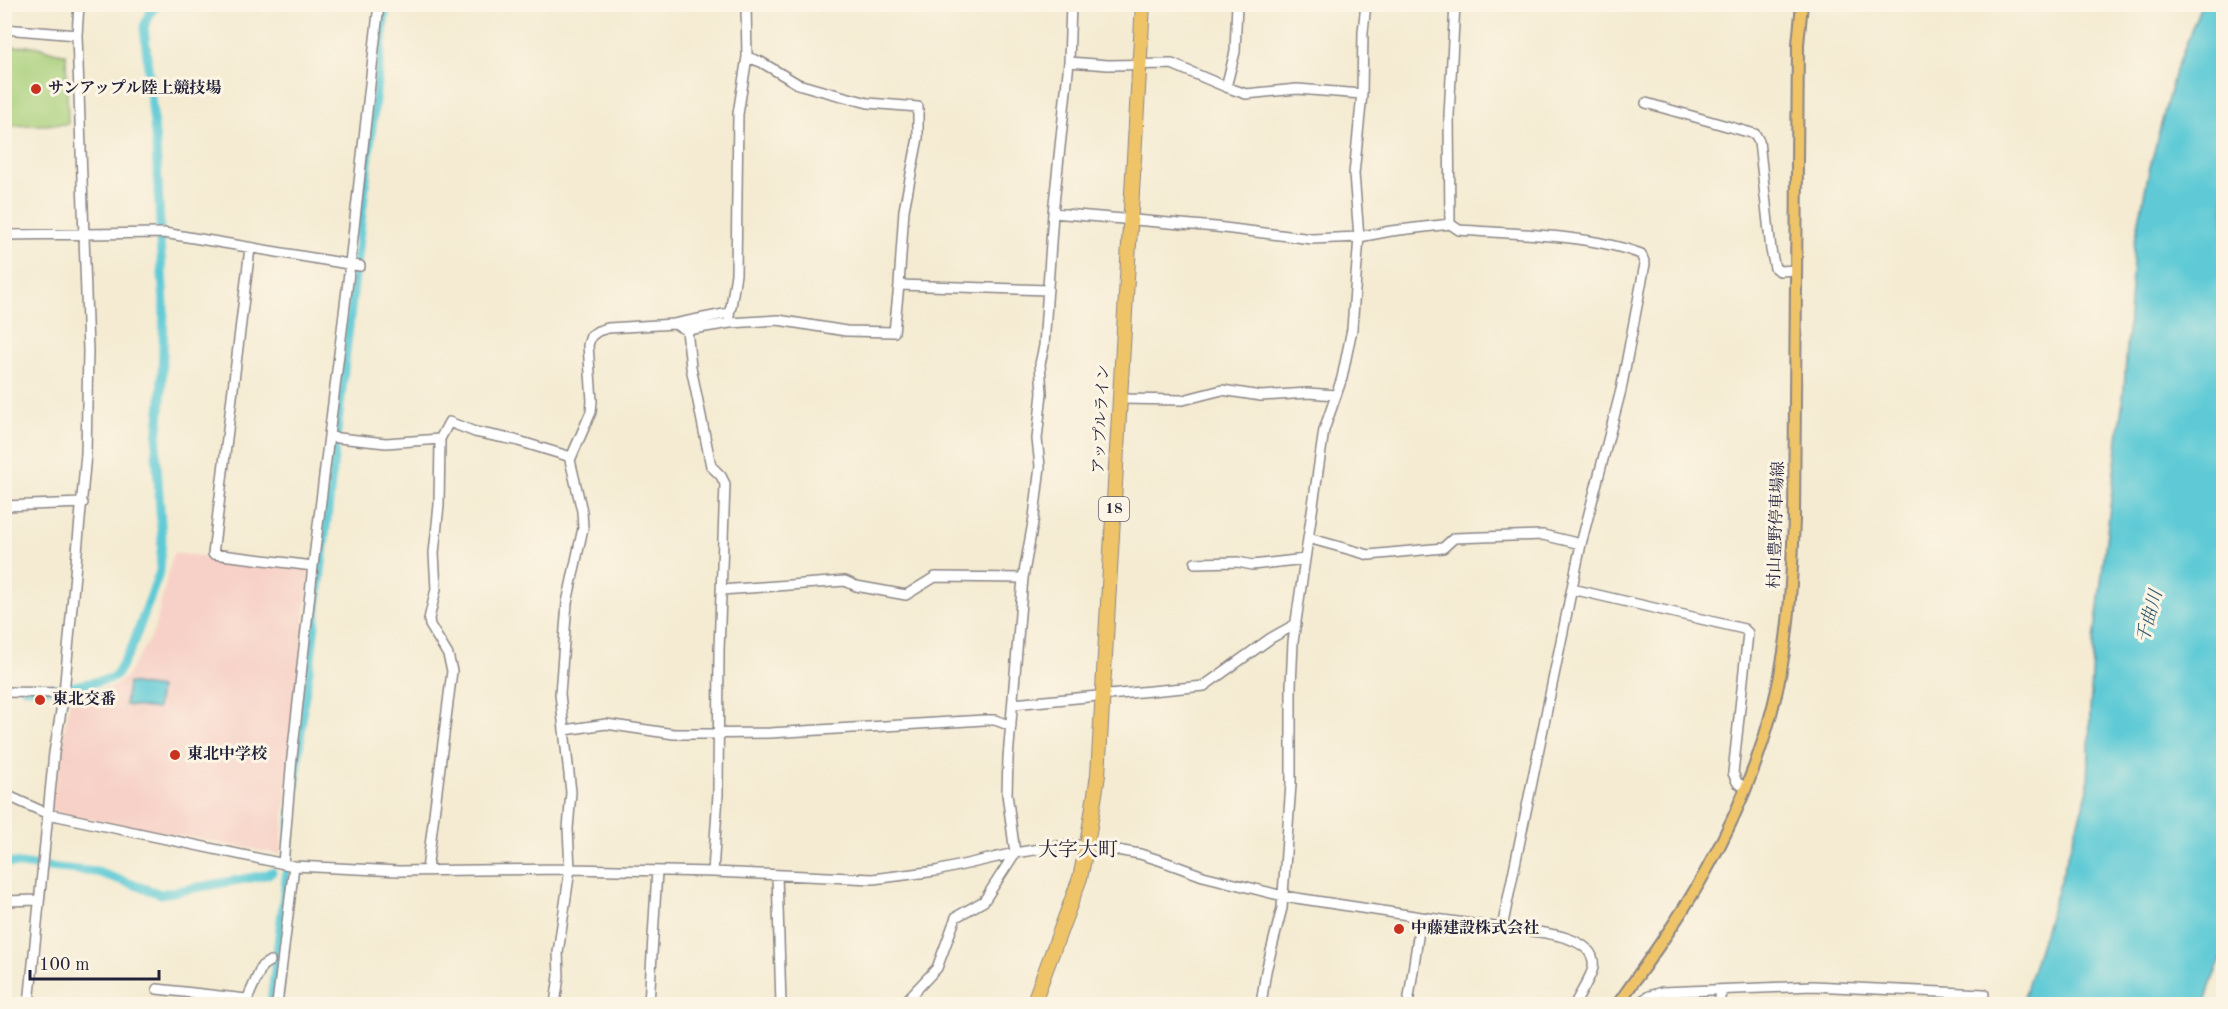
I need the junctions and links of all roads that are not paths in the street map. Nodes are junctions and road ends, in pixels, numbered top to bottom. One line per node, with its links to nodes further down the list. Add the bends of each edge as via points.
1 (79, 4): 11 (street)
2 (379, 4): 25 (street)
3 (746, 4): 12 (street)
4 (1071, 4): 13 (street)
5 (1143, 4): 14 (highway, アップルライン / 18)
6 (1237, 4): 15 (street, via 1235,52)
7 (1366, 4): 16 (street)
8 (1455, 4): 20 (street, via 1449,116)
9 (1802, 4): 26 (main road, 村山豊野停車場線, via 1797,44)
10 (4, 29): 11 (street)
11 (77, 35): 21 (street)
12 (747, 57): 27 (street, via 798,84 867,103 918,107 918,138 904,210); 29 (street, via 738,114 736,274)
13 (1069, 62): 14 (street); 18 (street)
14 (1140, 65): 15 (street, via 1172,64); 19 (highway, アップルライン / 18)
15 (1226, 87): 16 (street, via 1246,94 1297,89)
16 (1362, 94): 23 (street, via 1353,174)
17 (1646, 103): 26 (street, via 1755,134 1775,268)
18 (1053, 213): 19 (street); 28 (street)
19 (1132, 219): 23 (street, via 1312,238); 34 (highway, アップルライン / 18)
20 (1450, 224): 23 (street); 41 (street, via 1459,230 1553,237 1622,247 1641,254 1645,264 1632,338)
21 (84, 232): 22 (street); 24 (street, via 164,233); 38 (street, via 89,403)
22 (4, 235)
23 (1359, 237): 33 (street, via 1352,329)
24 (250, 248): 25 (street); 44 (street, via 213,554)
25 (354, 266): 35 (street)
26 (1795, 270): 56 (main road, 村山豊野停車場線, via 1791,593 1767,726)
27 (899, 285): 28 (street); 30 (street, via 894,332 846,331 778,320)
28 (1048, 290): 45 (street, via 1040,364 1040,466)
29 (729, 313): 30 (street); 31 (street)
30 (729, 323): 32 (street)
31 (674, 324): 32 (street); 37 (street, via 608,328 591,336 591,412)
32 (687, 330): 47 (street, via 711,466 725,484)
33 (1336, 395): 34 (street, via 1262,396 1222,390 1183,400); 40 (street, via 1323,430)
34 (1120, 399): 51 (highway, アップルライン / 18)
35 (334, 438): 36 (street, via 386,443); 44 (street)
36 (440, 440): 37 (street, via 449,422); 64 (street, via 436,589 429,619 452,671)
37 (571, 457): 54 (street, via 583,528 567,603 562,653 560,694)
38 (83, 503): 39 (street); 50 (street)
39 (4, 506)
40 (1308, 538): 41 (street, via 1369,555 1443,548 1454,538 1543,535); 42 (street)
41 (1581, 544): 46 (street)
42 (1305, 559): 43 (street, via 1252,565); 48 (street)
43 (1195, 563)
44 (313, 566): 61 (street)
45 (1023, 578): 47 (street, via 935,577 906,595 845,581); 52 (street)
46 (1572, 589): 56 (street, via 1749,633 1733,773); 72 (street)
47 (721, 590): 55 (street)
48 (1296, 624): 51 (street, via 1204,686); 68 (street)
49 (4, 692): 50 (street)
50 (63, 693): 58 (street)
51 (1103, 697): 52 (street); 59 (highway, アップルライン / 18, via 1098,775)
52 (1013, 704): 53 (street)
53 (1011, 726): 55 (street, via 984,720); 60 (street, via 1007,794)
54 (565, 730): 55 (street, via 606,724 661,733); 63 (street, via 571,792)
55 (718, 734): 66 (street)
56 (1745, 788): 88 (main road, 村山豊野停車場線, via 1706,871)
57 (4, 794): 58 (street)
58 (48, 813): 61 (street); 69 (street)
59 (1087, 845): 60 (street); 68 (street, via 1140,854 1203,876); 84 (highway, アップルライン / 18, via 1080,878)
60 (1015, 852): 67 (street, via 936,871 873,879); 83 (street, via 984,901 956,917 937,968)
61 (283, 864): 62 (street)
62 (294, 866): 64 (street); 79 (street)
63 (570, 869): 64 (street); 65 (street); 80 (street)
64 (427, 870)
65 (657, 871): 66 (street); 81 (street)
66 (713, 872): 67 (street)
67 (777, 875): 82 (street)
68 (1283, 896): 71 (street); 85 (street)
69 (39, 900): 70 (street); 78 (street)
70 (4, 901)
71 (1421, 917): 72 (street); 86 (street)
72 (1502, 928): 87 (street, via 1540,932 1581,943 1591,956 1593,967)
73 (270, 961): 77 (street, via 262,966)
74 (157, 989): 77 (street)
75 (1722, 991): 76 (street, via 1812,986); 89 (street, via 1662,992); 90 (street)
76 (1984, 994)
77 (246, 1002)
78 (29, 1005)
79 (277, 1005)
80 (555, 1005)
81 (649, 1005)
82 (781, 1005)
83 (903, 1005)
84 (1033, 1005)
85 (1262, 1005)
86 (1408, 1005)
87 (1575, 1005)
88 (1618, 1005)
89 (1637, 1005)
90 (1718, 1005)

